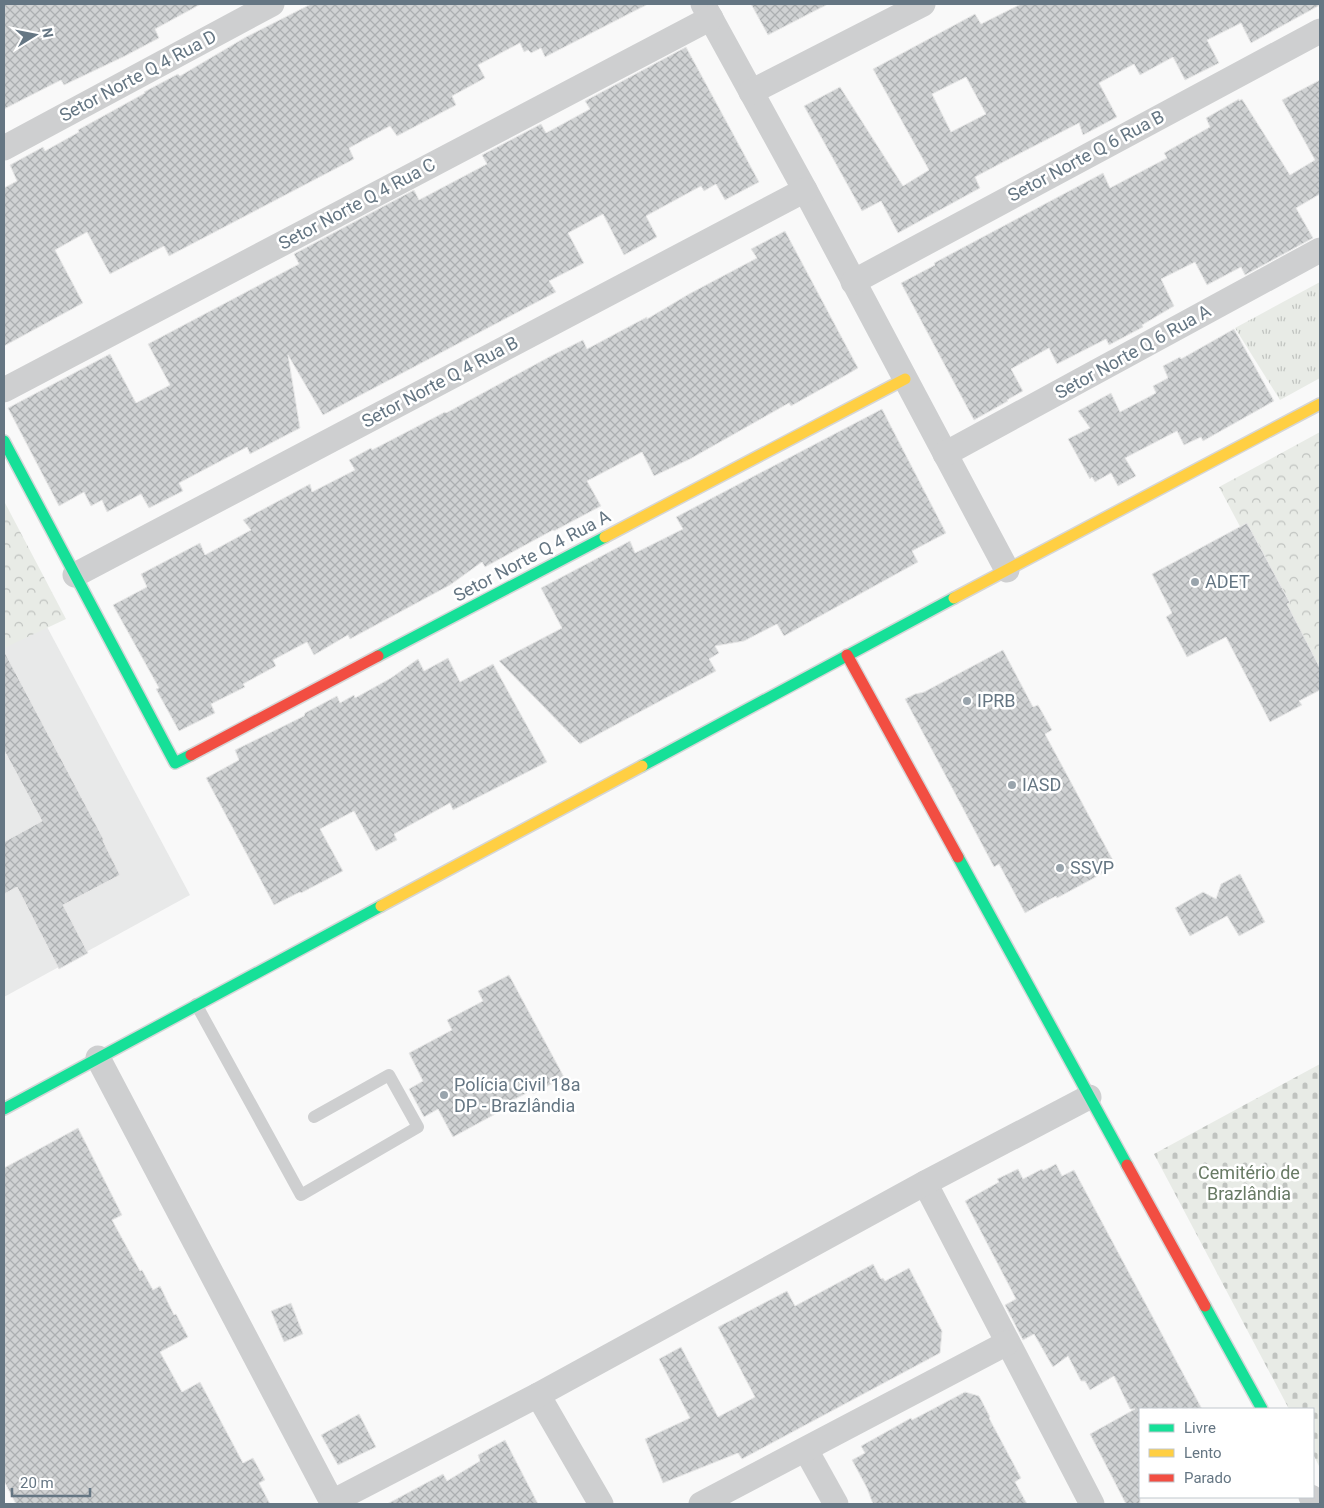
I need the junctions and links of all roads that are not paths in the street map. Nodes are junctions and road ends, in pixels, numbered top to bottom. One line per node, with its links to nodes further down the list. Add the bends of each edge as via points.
1 (272, 4): 6 (street, Setor Norte Q 4 Rua D)
2 (923, 4): 5 (street)
3 (707, 11): 5 (street); 11 (street, Setor Norte Q 4 Rua C)
4 (1320, 31): 9 (street, Setor Norte Q 6 Rua B)
5 (751, 92): 7 (street)
6 (4, 148)
7 (805, 190): 9 (street); 16 (street, Setor Norte Q 4 Rua B)
8 (1320, 250): 14 (street, Setor Norte Q 6 Rua A)
9 (853, 282): 10 (street)
10 (905, 379): 14 (street); 16 (street, Setor Norte Q 4 Rua A, via 175,763)
11 (4, 390)
12 (1320, 404): 15 (street)
13 (4, 441): 16 (street)
14 (945, 454): 15 (street)
15 (1007, 570): 17 (street)
16 (74, 575)
17 (848, 654): 18 (street); 20 (street)
18 (196, 1004): 19 (street); 22 (lane, via 301,1195 418,1127 389,1075)
19 (98, 1058): 21 (street); 28 (street)
20 (1089, 1097): 23 (street); 26 (street)
21 (4, 1109)
22 (314, 1117)
23 (925, 1183): 24 (street); 25 (street)
24 (1007, 1343): 27 (street); 32 (street)
25 (538, 1395): 28 (street); 29 (street)
26 (1261, 1408)
27 (806, 1450): 30 (street); 31 (street)
28 (332, 1503)
29 (601, 1504)
30 (700, 1504)
31 (836, 1504)
32 (1092, 1504)

